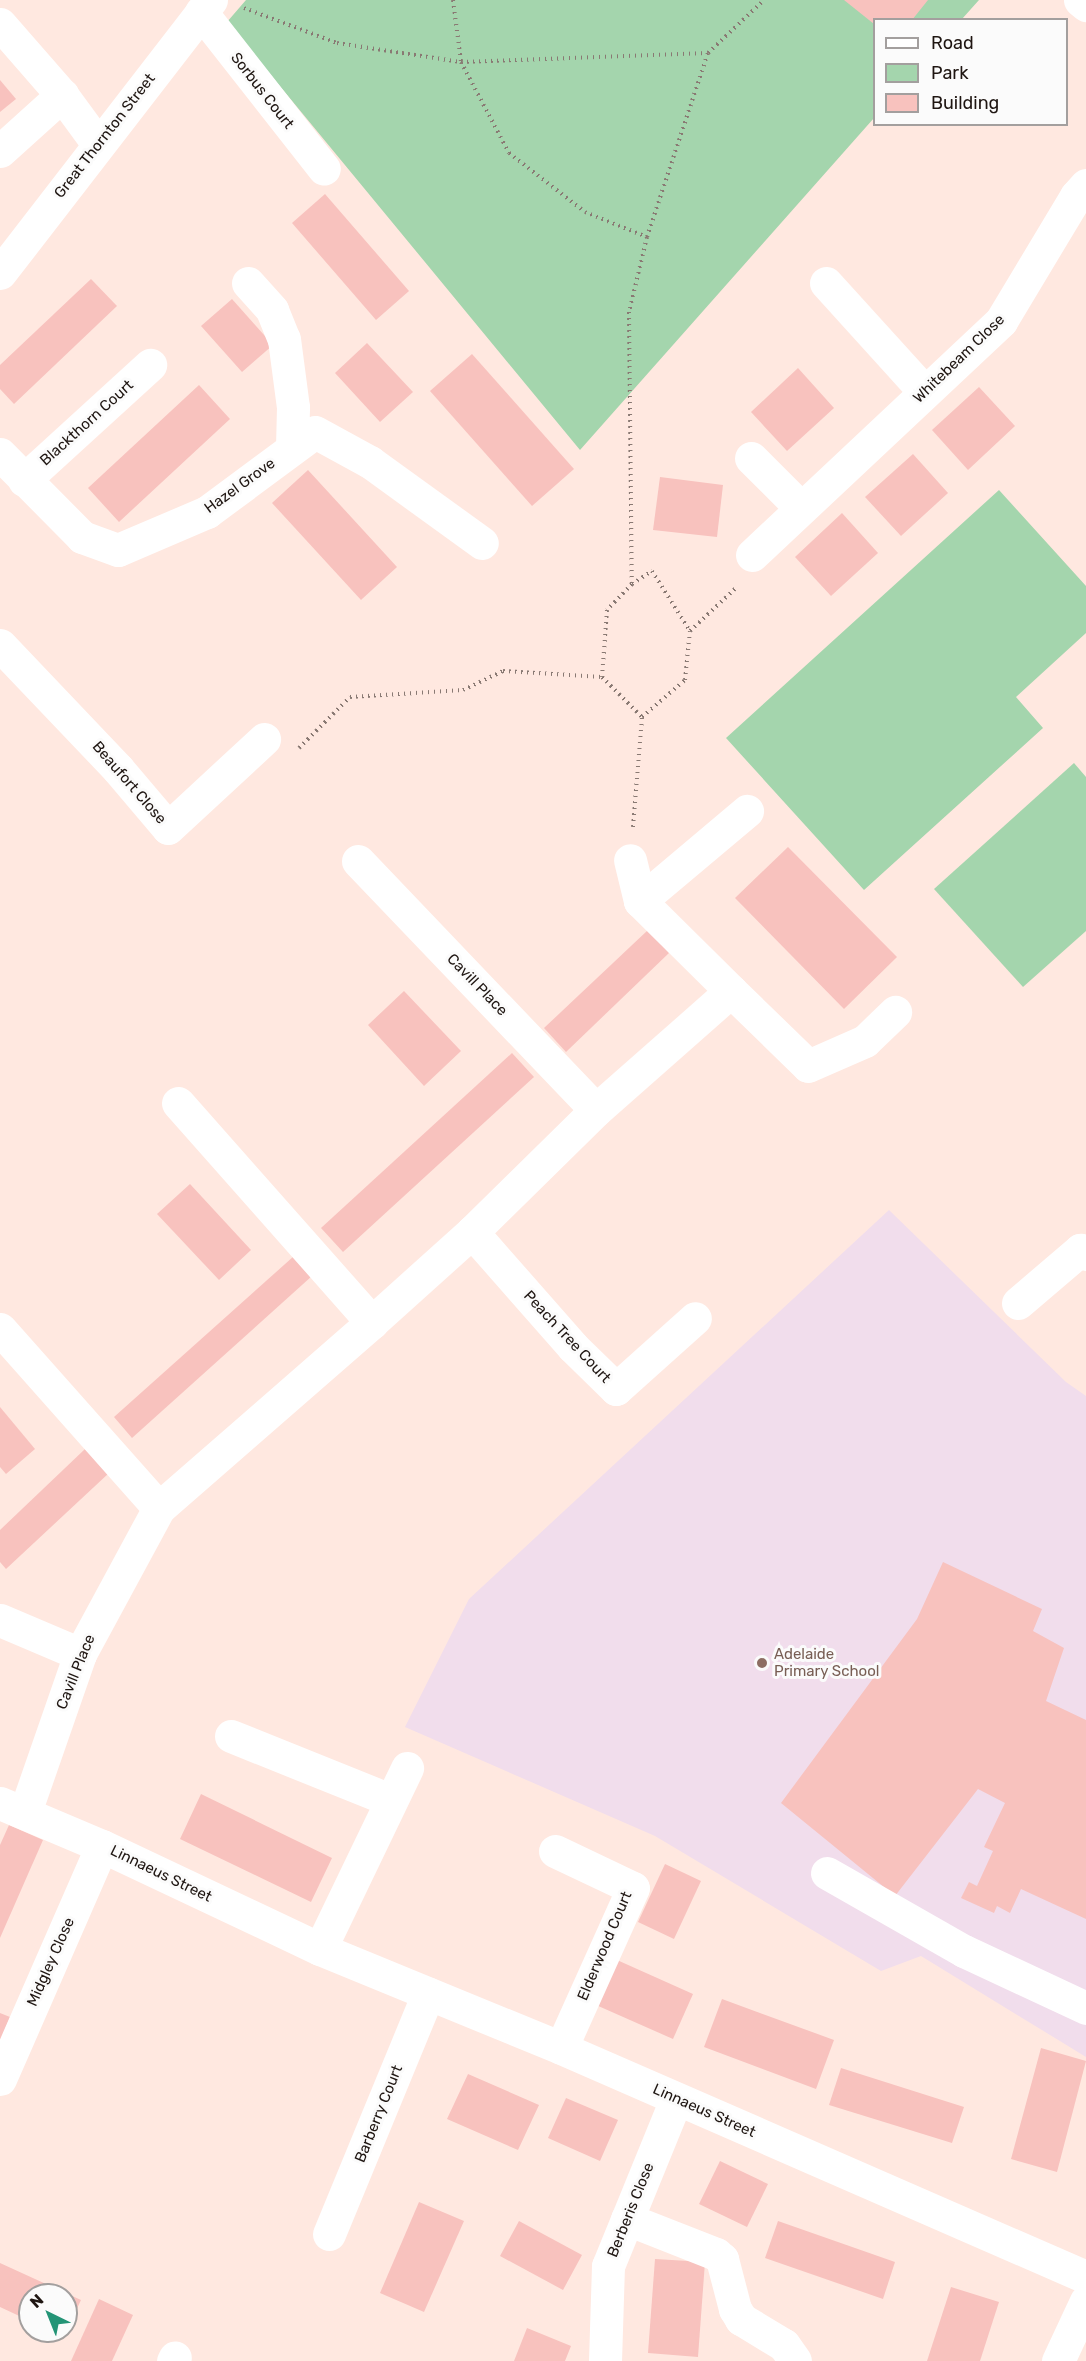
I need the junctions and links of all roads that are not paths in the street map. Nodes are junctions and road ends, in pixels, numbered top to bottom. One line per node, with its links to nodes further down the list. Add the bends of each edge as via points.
1 (1080, 0): 3 (street)
2 (215, 5): 6 (street, Great Thornton Street); 8 (street, Sorbus Court)
3 (1086, 5)
4 (0, 24): 5 (street)
5 (62, 95): 6 (street); 7 (street)
6 (98, 144): 10 (street, Great Thornton Street)
7 (0, 151)
8 (324, 170)
9 (1086, 185): 14 (street, Whitebeam Close, via 1001,321)
10 (0, 273)
11 (248, 283): 15 (street, via 272,310 284,339 293,407)
12 (826, 283): 14 (street)
13 (150, 365): 18 (street, Blackthorn Court)
14 (925, 392): 19 (street, Whitebeam Close)
15 (292, 448): 18 (street, Hazel Grove, via 207,512 118,550 82,537); 20 (street, Hazel Grove, via 315,432 370,462)
16 (0, 454): 18 (street, Hazel Grove)
17 (751, 458): 19 (street)
18 (24, 480)
19 (801, 508): 21 (street, Whitebeam Close)
20 (482, 543)
21 (752, 555)
22 (0, 645): 23 (street, Beaufort Close, via 118,769 168,828)
23 (264, 739)
24 (747, 811): 27 (street)
25 (630, 860): 27 (street)
26 (358, 861): 31 (street, Cavill Place)
27 (640, 901): 28 (street)
28 (731, 991): 29 (street, via 808,1066 865,1041); 31 (street, Cavill Place)
29 (896, 1012)
30 (178, 1103): 36 (street)
31 (596, 1110): 32 (street, Cavill Place)
32 (472, 1232): 35 (street, Peach Tree Court, via 573,1347 616,1389); 36 (street, Cavill Place)
33 (1086, 1254): 34 (street, via 1080,1250)
34 (1018, 1303)
35 (695, 1318)
36 (372, 1322): 38 (street, Cavill Place)
37 (0, 1329): 38 (street)
38 (159, 1508): 40 (street, Cavill Place)
39 (0, 1620): 40 (street)
40 (80, 1654): 44 (street, Cavill Place)
41 (231, 1736): 43 (street)
42 (407, 1768): 43 (street)
43 (390, 1800): 48 (street)
44 (12, 1808): 45 (street, Linnaeus Street)
45 (102, 1845): 48 (street, Linnaeus Street); 52 (street, Midgley Close)
46 (555, 1851): 51 (street, Elderwood Court, via 633,1888)
47 (826, 1873): 50 (street, via 964,1951)
48 (320, 1949): 49 (street, Linnaeus Street)
49 (428, 1994): 51 (street, Linnaeus Street); 55 (street, Barberry Court)
50 (1086, 2008)
51 (561, 2048): 53 (street, Linnaeus Street)
52 (0, 2079)
53 (676, 2099): 54 (street, Berberis Close); 56 (street, Linnaeus Street)
54 (627, 2219): 58 (street, Berberis Close, via 608,2266); 59 (street, via 722,2259 741,2319 784,2344)
55 (329, 2234)
56 (1086, 2277)
57 (1086, 2301): 60 (street)
58 (605, 2361)
59 (795, 2361)
60 (1058, 2361)

